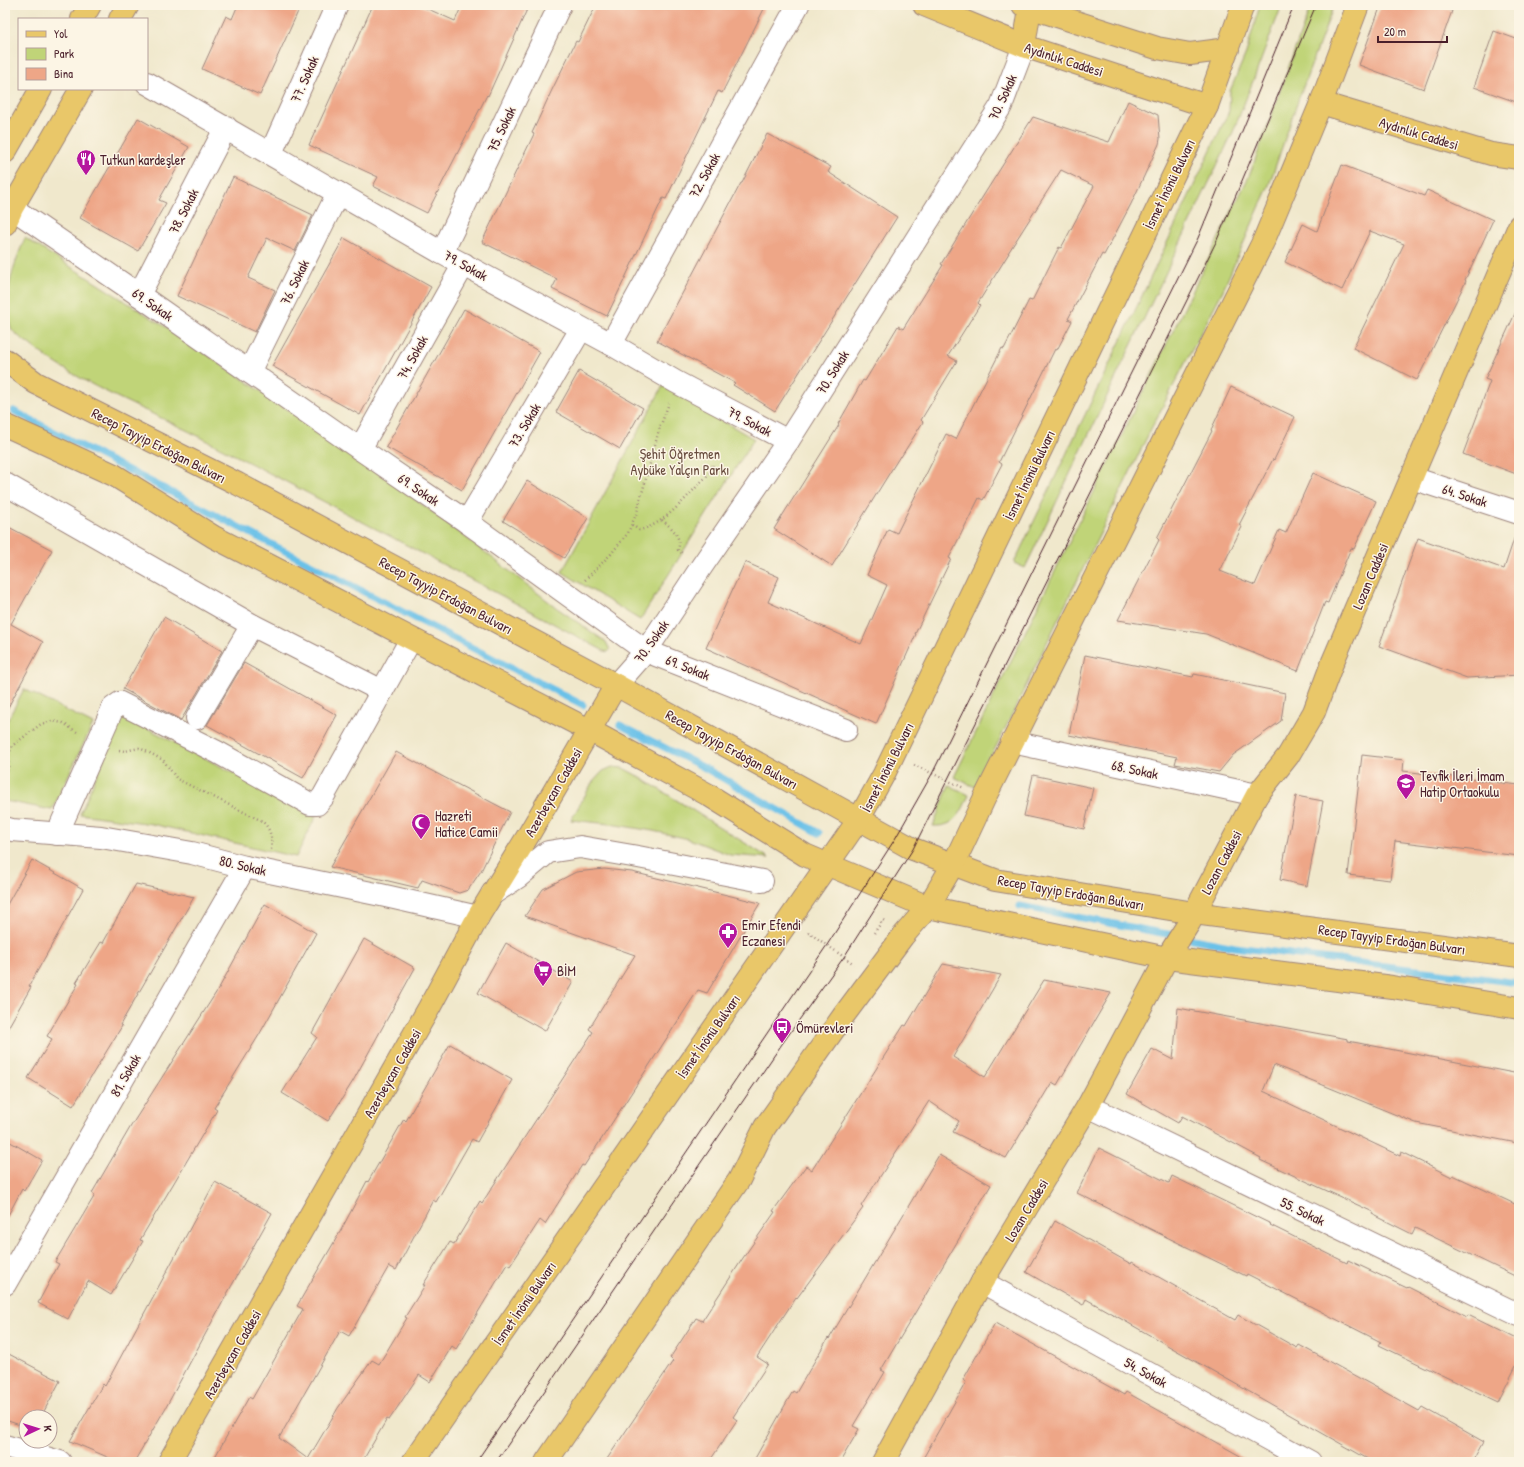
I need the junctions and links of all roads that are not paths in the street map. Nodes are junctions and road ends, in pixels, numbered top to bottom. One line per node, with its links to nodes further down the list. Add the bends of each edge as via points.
1 (90, 5): 10 (main road)
2 (128, 5): 11 (main road)
3 (337, 5): 21 (street, 77. Sokak)
4 (560, 5): 26 (street, 75. Sokak)
5 (798, 5): 30 (street, 72. Sokak)
6 (924, 5): 12 (main road, Aydınlık Caddesi)
7 (1243, 5): 13 (main road, İsmet İnönü Bulvarı)
8 (1358, 5): 17 (main road)
9 (1028, 6): 12 (main road); 13 (main road, via 1157,48 1190,54)
10 (83, 18)
11 (121, 18)
12 (1024, 46): 18 (main road, Aydınlık Caddesi); 34 (street, 70. Sokak, via 1001,106)
13 (1228, 49): 18 (main road, İsmet İnönü Bulvarı)
14 (148, 84): 19 (street, 79. Sokak)
15 (40, 90): 20 (main road)
16 (80, 90): 24 (main road)
17 (1321, 103): 22 (main road, Aydınlık Caddesi, via 1491,154); 48 (main road, via 1264,240)
18 (1207, 106): 50 (main road, İsmet İnönü Bulvarı, via 884,774)
19 (226, 127): 21 (street, 79. Sokak); 28 (street, 78. Sokak)
20 (5, 152)
21 (271, 154): 23 (street, 79. Sokak)
22 (1519, 158)
23 (338, 193): 26 (street, 79. Sokak); 32 (street, 76. Sokak)
24 (9, 216): 28 (street, 69. Sokak)
25 (1519, 226): 36 (main road, Lozan Caddesi)
26 (442, 253): 27 (street, 79. Sokak)
27 (464, 264): 29 (street, 79. Sokak); 35 (street, 74. Sokak)
28 (139, 295): 32 (street, 69. Sokak)
29 (581, 328): 30 (street, 79. Sokak); 39 (street, 73. Sokak)
30 (611, 344): 34 (street, 79. Sokak, via 676,382)
31 (5, 360): 43 (main road, Recep Tayyip Erdoğan Bulvarı, via 36,383 238,484)
32 (249, 372): 35 (street, 69. Sokak)
33 (5, 426): 41 (main road, via 114,475 214,536)
34 (788, 441): 42 (street, 70. Sokak)
35 (360, 449): 39 (street, 69. Sokak)
36 (1412, 478): 38 (street, 64. Sokak); 49 (main road, Lozan Caddesi, via 1331,666 1314,712 1288,756)
37 (5, 484): 40 (street)
38 (1519, 513)
39 (467, 522): 42 (street, 69. Sokak)
40 (252, 625): 44 (street); 45 (street)
41 (411, 639): 44 (street); 46 (main road)
42 (646, 650): 43 (street, 70. Sokak); 47 (street, 69. Sokak)
43 (616, 684): 46 (main road, Azerbeycan Caddesi); 50 (main road, Recep Tayyip Erdoğan Bulvarı)
44 (382, 691): 52 (street, via 317,804 310,804 217,752 120,703 113,708)
45 (197, 718)
46 (589, 730): 54 (main road, via 707,794 805,855); 57 (main road, Azerbeycan Caddesi)
47 (846, 730)
48 (1012, 742): 49 (street, 68. Sokak); 53 (main road)
49 (1257, 795): 60 (main road, Lozan Caddesi)
50 (859, 819): 53 (main road, Recep Tayyip Erdoğan Bulvarı, via 913,849); 54 (main road, İsmet İnönü Bulvarı)
51 (7, 833): 52 (street, 80. Sokak)
52 (57, 834): 55 (street, 80. Sokak, via 139,843)
53 (954, 864): 58 (main road); 60 (main road, Recep Tayyip Erdoğan Bulvarı, via 995,880)
54 (827, 865): 58 (main road); 71 (main road, İsmet İnönü Bulvarı)
55 (245, 867): 59 (street, 80. Sokak); 66 (street, 81. Sokak)
56 (762, 881): 57 (street, via 580,847 548,852)
57 (492, 894): 59 (main road, Azerbeycan Caddesi)
58 (928, 907): 61 (main road); 72 (main road, via 844,1015 765,1127 739,1180)
59 (478, 917): 70 (main road, Azerbeycan Caddesi)
60 (1191, 918): 61 (main road, Lozan Caddesi); 62 (main road, Recep Tayyip Erdoğan Bulvarı)
61 (1169, 954): 63 (main road); 64 (main road, Lozan Caddesi)
62 (1519, 956)
63 (1519, 1008)
64 (1088, 1106): 65 (main road, Lozan Caddesi); 67 (street, 55. Sokak)
65 (982, 1282): 73 (main road, Lozan Caddesi); 74 (street, 54. Sokak)
66 (5, 1284)
67 (1519, 1315)
68 (5, 1446): 69 (street)
69 (60, 1462)
70 (169, 1462)
71 (413, 1462)
72 (546, 1462)
73 (883, 1462)
74 (1310, 1462)

